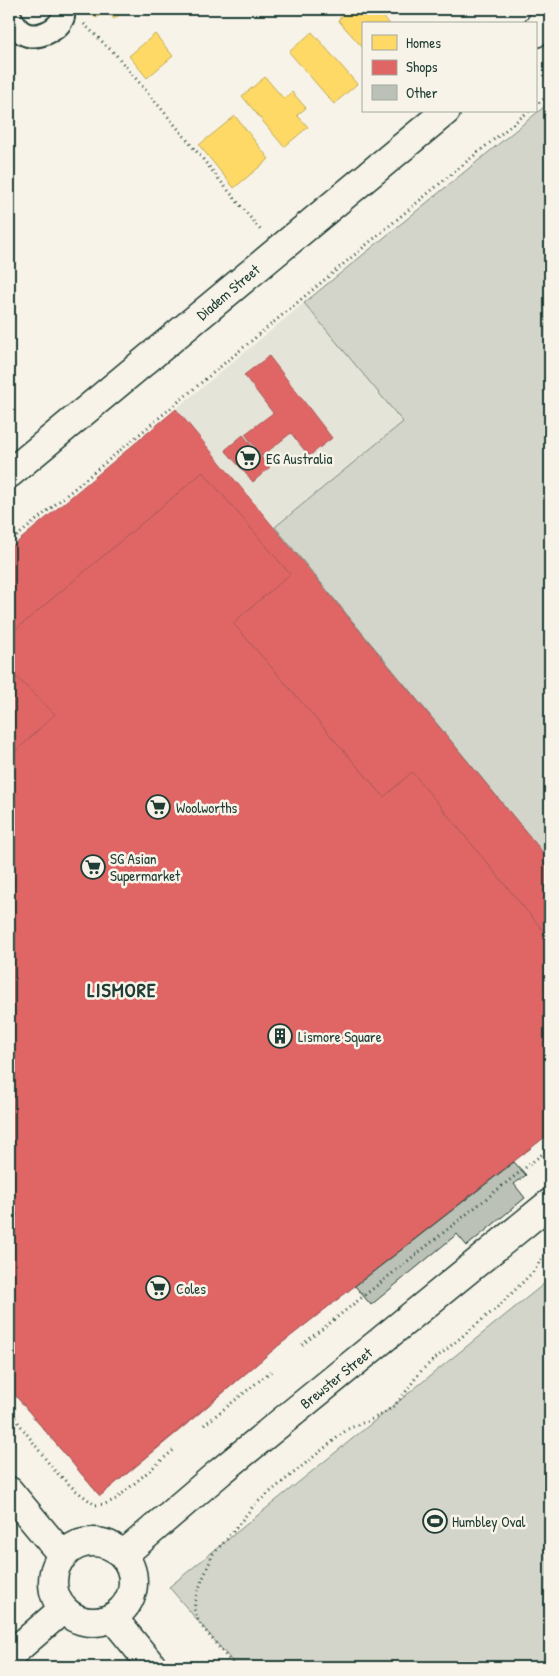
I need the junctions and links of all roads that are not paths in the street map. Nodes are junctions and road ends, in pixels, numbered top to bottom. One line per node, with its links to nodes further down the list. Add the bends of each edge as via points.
1 (550, 11): 4 (street)
2 (63, 13): 3 (street, via 53,29 36,36 22,33)
3 (9, 14)
4 (536, 32)
5 (550, 37): 6 (street)
6 (536, 42)
7 (445, 112): 8 (street, Diadem Street)
8 (9, 474)
9 (550, 1203): 11 (street, Brewster Street)
10 (9, 1491): 12 (street)
11 (123, 1555): 12 (street, via 100,1543 86,1543); 14 (street, via 130,1565 133,1589 130,1600)
12 (63, 1556): 13 (street, via 53,1576 53,1588)
13 (63, 1609): 14 (street, via 74,1618 87,1622); 15 (street)
14 (113, 1618): 16 (street)
15 (9, 1656)
16 (153, 1667)

